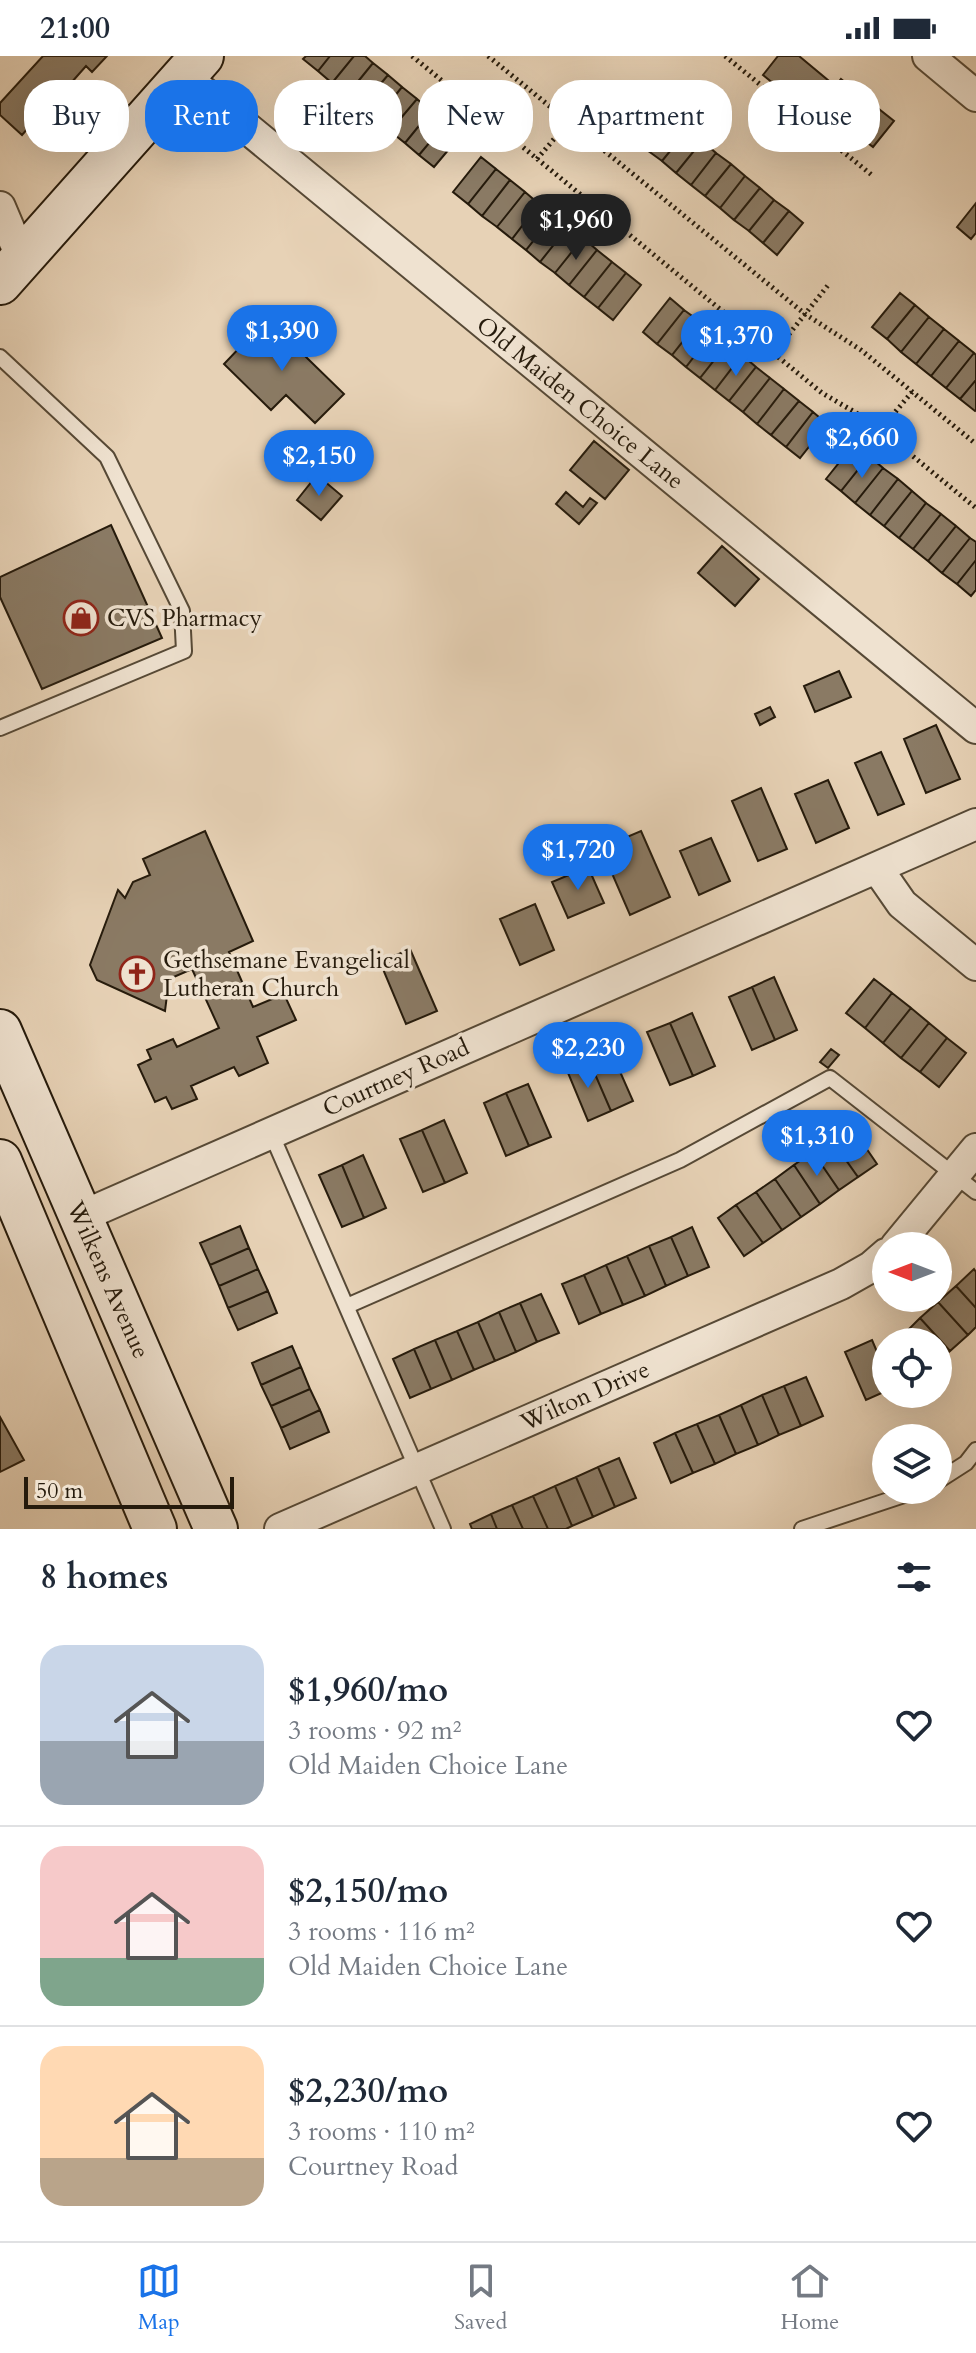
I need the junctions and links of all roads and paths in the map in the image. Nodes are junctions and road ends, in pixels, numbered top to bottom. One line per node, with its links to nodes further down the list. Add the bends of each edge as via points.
1 (412, 56): 10 (path)
2 (488, 56): 7 (path)
3 (725, 56): 11 (path)
4 (928, 56): 6 (street)
5 (194, 66): 13 (main road); 23 (street, Old Maiden Choice Lane)
6 (976, 96)
7 (549, 106)
8 (549, 145): 10 (path)
9 (606, 152): 15 (path)
10 (537, 159): 16 (path)
11 (873, 176)
12 (0, 207): 13 (street)
13 (11, 271)
14 (829, 284): 15 (path)
15 (805, 314): 16 (path); 18 (path)
16 (774, 353): 19 (path, via 822,393)
17 (0, 357): 22 (lane, via 107,457 182,611 184,651)
18 (912, 392): 19 (path); 20 (path)
19 (880, 430): 21 (path)
20 (976, 444)
21 (976, 508)
22 (0, 728)
23 (976, 728)
24 (976, 824): 25 (street, Courtney Road)
25 (877, 868): 26 (street, via 902,904); 28 (street, Courtney Road)
26 (976, 965)
27 (4, 1047): 32 (main road, Wilkens Avenue)
28 (271, 1133): 32 (street, Courtney Road); 35 (lane)
29 (976, 1149): 31 (street)
30 (0, 1161): 40 (main road)
31 (965, 1184): 33 (street); 35 (lane, via 830,1078 680,1160)
32 (80, 1217): 41 (main road, Wilkens Avenue)
33 (912, 1232)
34 (872, 1266): 37 (street, Wilton Drive)
35 (347, 1306): 37 (lane)
36 (976, 1450): 38 (lane)
37 (417, 1469): 42 (street, Wilton Drive); 43 (lane)
38 (952, 1472)
39 (877, 1504): 44 (lane)
40 (155, 1529)
41 (216, 1529)
42 (280, 1529)
43 (443, 1529)
44 (802, 1529)

